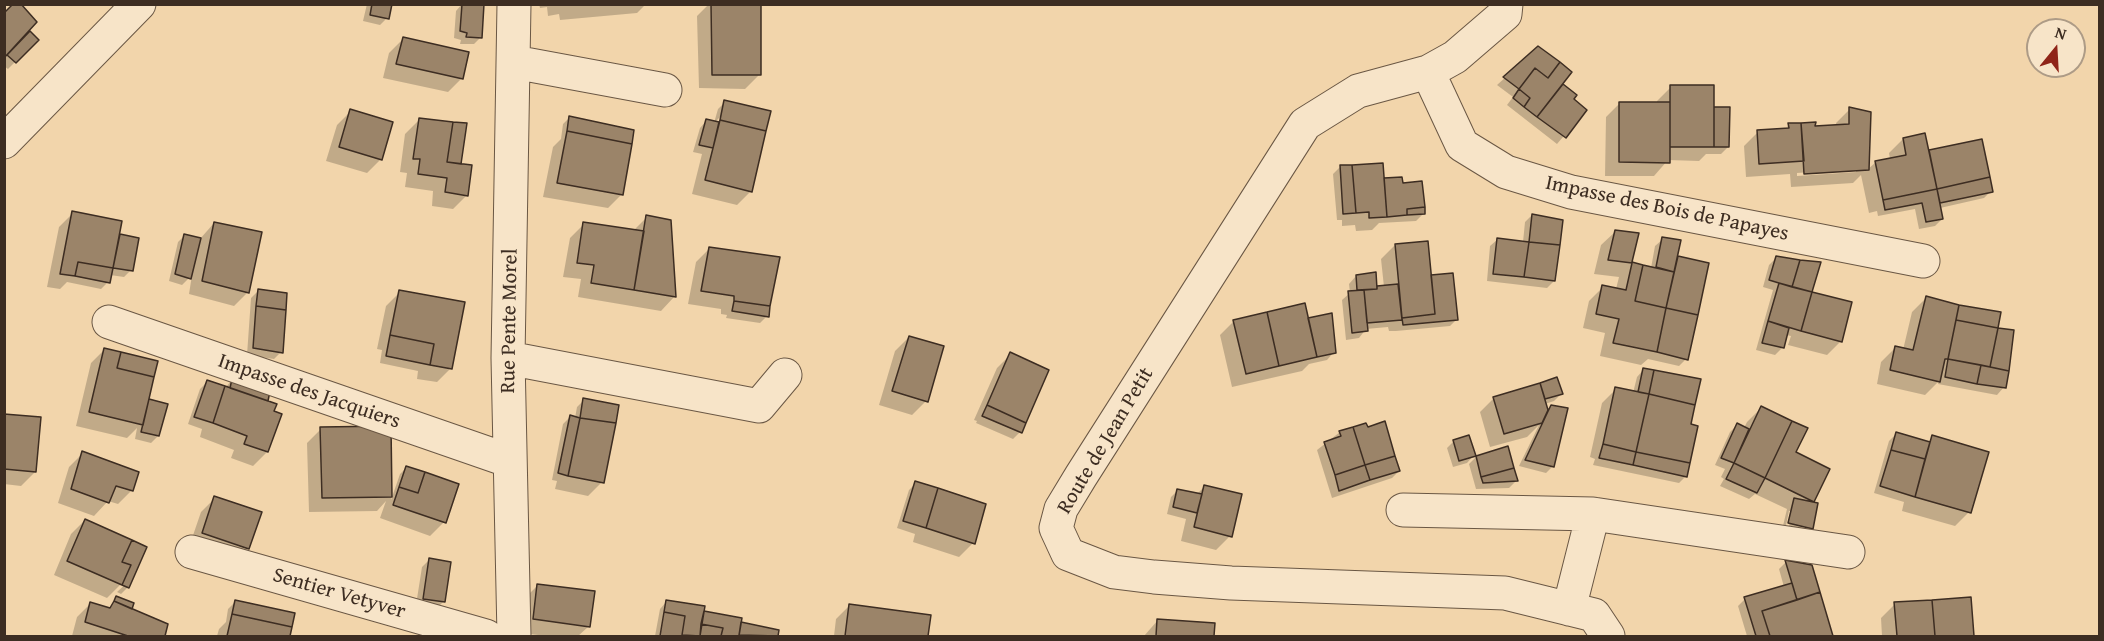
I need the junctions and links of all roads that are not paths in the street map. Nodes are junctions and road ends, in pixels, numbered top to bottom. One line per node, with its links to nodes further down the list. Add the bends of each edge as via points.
1 (139, 4): 7 (street)
2 (514, 4): 4 (street, Rue Pente Morel)
3 (1514, 8): 5 (street, Route de Jean Petit, via 1455,57)
4 (514, 62): 6 (street); 10 (street, Rue Pente Morel)
5 (1428, 72): 8 (street, Impasse des Bois de Papayes, via 1462,145 1506,172 1571,192); 17 (street, Route de Jean Petit, via 1358,91 1305,124 1081,476 1061,509 1056,528 1068,554 1114,572 1231,583 1505,593)
6 (665, 90)
7 (4, 142)
8 (1923, 261)
9 (108, 322): 12 (street, Impasse des Jacquiers)
10 (508, 358): 11 (street, via 759,406); 12 (street, Rue Pente Morel)
11 (785, 375)
12 (510, 461): 19 (street, Rue Pente Morel)
13 (1403, 510): 14 (street)
14 (1593, 514): 16 (street); 17 (street)
15 (192, 552): 18 (street, Sentier Vetyver)
16 (1848, 552)
17 (1569, 609): 20 (street, Route de Jean Petit, via 1594,615)
18 (486, 636)
19 (514, 636)
20 (1608, 636)

